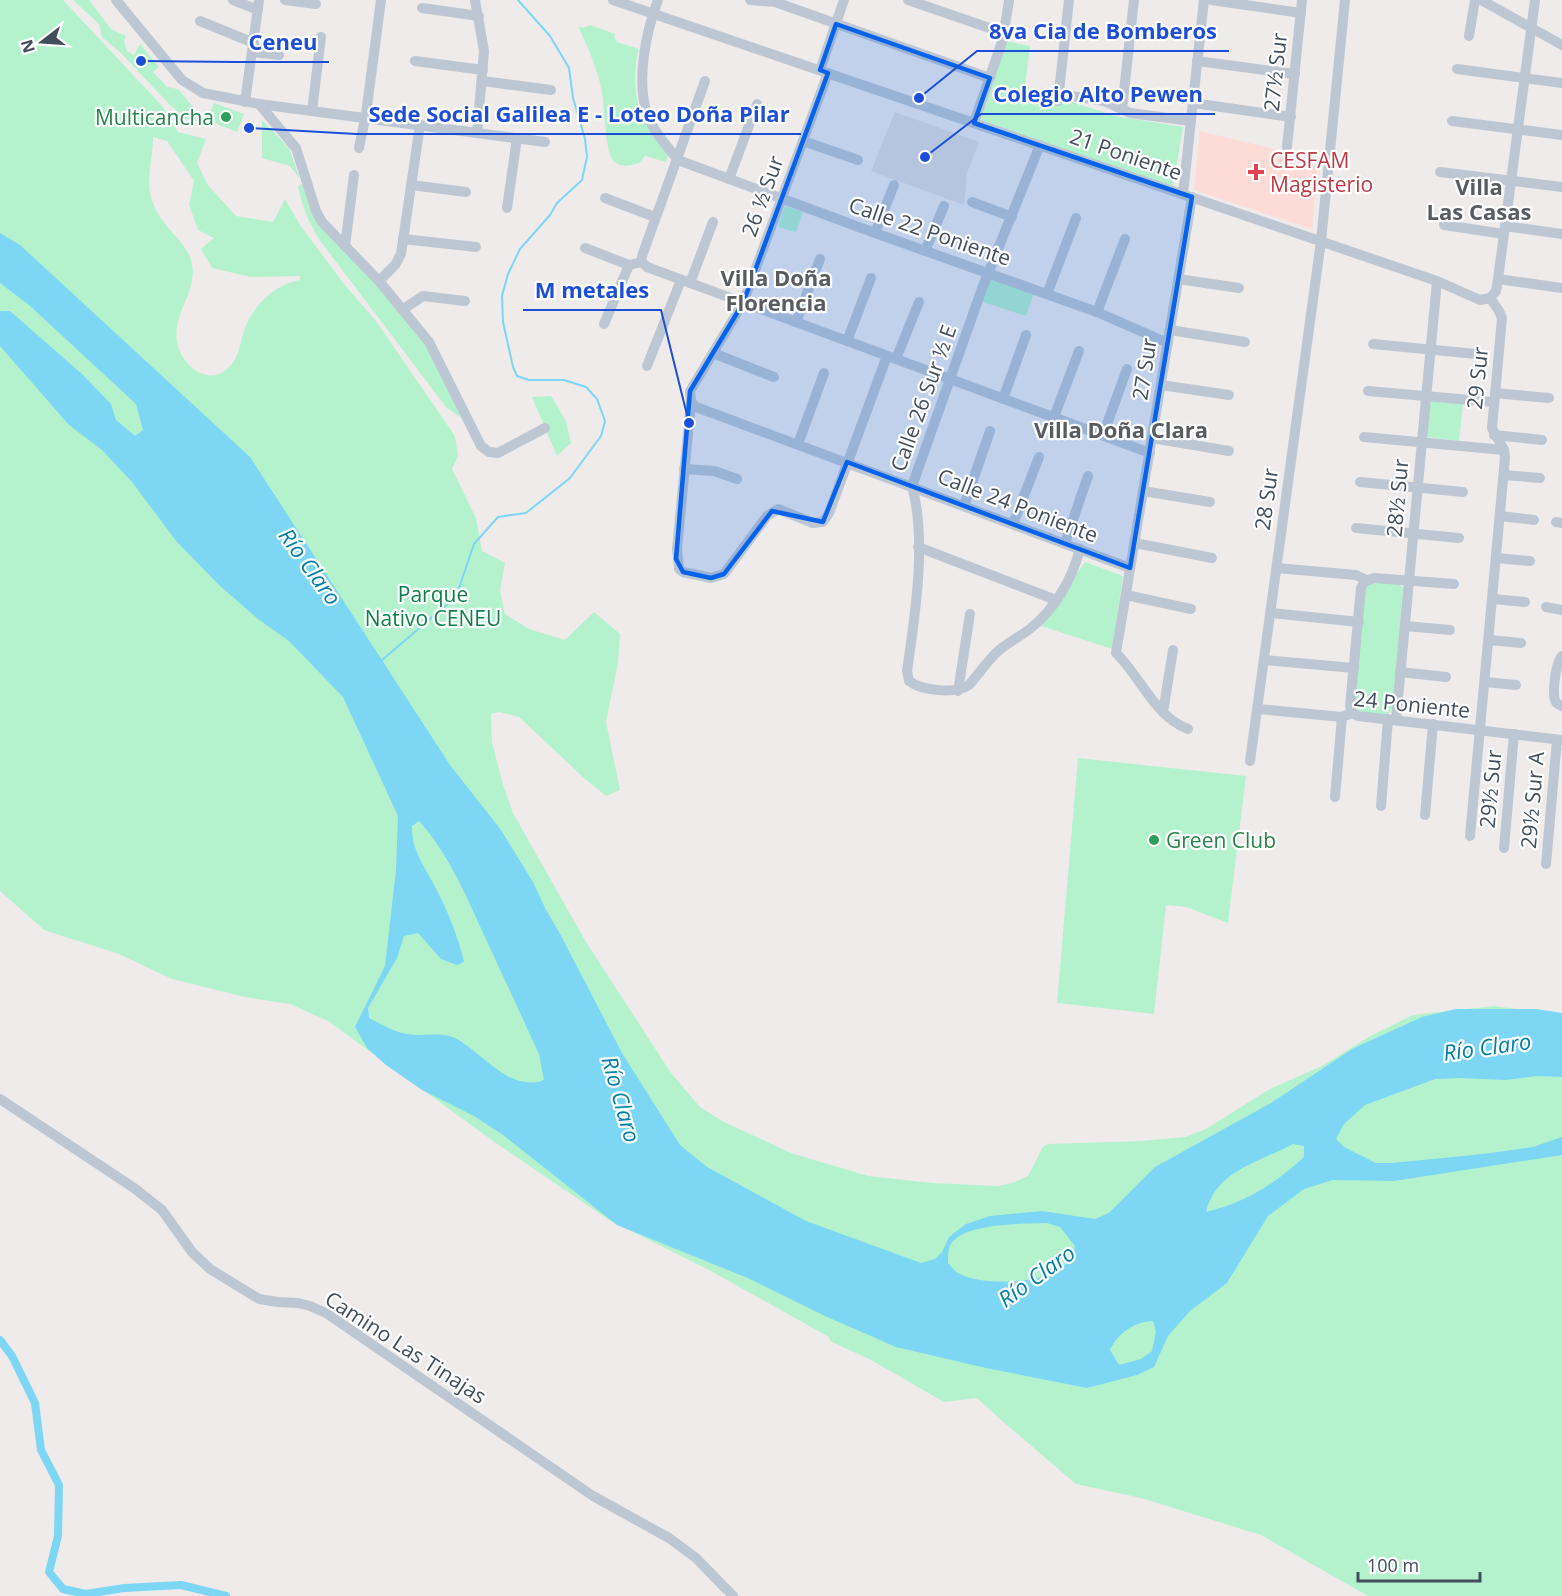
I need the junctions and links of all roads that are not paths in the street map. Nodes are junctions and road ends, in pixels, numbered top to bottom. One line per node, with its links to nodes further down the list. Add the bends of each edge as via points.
1 (116, 0): 47 (street, via 186,84 203,93)
2 (233, 0): 22 (street)
3 (285, 0): 21 (street)
4 (381, 0): 54 (street)
5 (475, 0): 26 (street)
6 (613, 0): 24 (street, 21 Poniente)
7 (658, 0): 24 (street)
8 (750, 0): 28 (street, via 775,3)
9 (844, 0): 28 (street, 26 ½ Sur)
10 (908, 0): 30 (street)
11 (1009, 0): 30 (street)
12 (1069, 0): 51 (street, via 1058,98 1099,99)
13 (1134, 0): 51 (street)
14 (1204, 0): 37 (street, 27 Sur)
15 (1211, 0): 25 (street)
16 (1302, 0): 25 (street, 27½ Sur)
17 (1346, 0): 94 (street, 28 Sur)
18 (1475, 0): 31 (street)
19 (1481, 0): 29 (street)
20 (1535, 0): 29 (street)
21 (316, 4)
22 (258, 5): 34 (street)
23 (422, 8): 26 (street)
24 (653, 13): 39 (street, 21 Poniente); 68 (street, via 644,51 645,104 652,125)
25 (1301, 13): 40 (street, 27½ Sur)
26 (479, 16): 41 (street, via 484,45)
27 (200, 21): 34 (street)
28 (836, 24): 39 (street, 26 ½ Sur); 42 (street)
29 (1531, 27): 33 (street); 43 (street)
30 (1004, 33): 42 (street)
31 (1469, 36)
32 (321, 37): 52 (street)
33 (1562, 45)
34 (253, 47): 35 (street); 47 (street)
35 (279, 55)
36 (415, 61): 41 (street)
37 (1197, 61): 40 (street); 48 (street, 27 Sur)
38 (1456, 69): 43 (street)
39 (824, 72): 57 (street, 21 Poniente); 63 (street, 26 ½ Sur)
40 (1295, 74): 53 (street, 27½ Sur)
41 (482, 76): 46 (street); 60 (street)
42 (990, 78): 57 (street)
43 (1525, 78): 45 (street); 59 (street)
44 (705, 81): 68 (street)
45 (1562, 82)
46 (551, 90)
47 (245, 102): 49 (street)
48 (1193, 103): 53 (street); 55 (street, 27 Sur)
49 (259, 104): 52 (street); 95 (street, via 296,148 316,211)
50 (757, 104): 72 (street)
51 (1122, 110): 55 (street)
52 (312, 111): 54 (street)
53 (1291, 117): 66 (street, 27½ Sur)
54 (364, 118): 58 (street); 67 (street)
55 (1191, 121): 78 (street, 27 Sur)
56 (1452, 121): 59 (street)
57 (974, 123): 65 (street, 21 Poniente)
58 (420, 125): 60 (street); 74 (street)
59 (1518, 130): 61 (street); 73 (street)
60 (477, 133): 62 (street)
61 (1562, 135)
62 (517, 138): 64 (street); 83 (street)
63 (803, 141): 69 (street); 80 (street, 26 ½ Sur)
64 (544, 142)
65 (1040, 145): 78 (street, 21 Poniente); 85 (street, Calle 26 Sur ½ E)
66 (1287, 147)
67 (359, 148)
68 (678, 160): 72 (street, Calle 22 Poniente); 84 (street)
69 (858, 160)
70 (1440, 172): 73 (street)
71 (354, 175): 95 (street)
72 (729, 179): 80 (street, Calle 22 Poniente)
73 (1511, 180): 76 (street); 89 (street)
74 (411, 185): 77 (street); 92 (street)
75 (894, 185): 90 (street)
76 (1562, 187)
77 (466, 192)
78 (1188, 196): 94 (street, 21 Poniente); 104 (street, 27 Sur)
79 (605, 198): 84 (street)
80 (782, 199): 90 (street, Calle 22 Poniente); 115 (street, 26 ½ Sur)
81 (972, 202): 85 (street)
82 (944, 206): 98 (street)
83 (507, 208)
84 (656, 217): 100 (street)
85 (1012, 218): 102 (street, Calle 26 Sur ½ E)
86 (1076, 218): 111 (street)
87 (713, 222): 107 (street)
88 (1444, 225): 89 (street)
89 (1504, 230): 91 (street); 105 (street)
90 (875, 233): 98 (street, Calle 22 Poniente)
91 (1562, 234)
92 (404, 239): 96 (street); 106 (street, via 399,260)
93 (1125, 239): 117 (street)
94 (1321, 241): 108 (street, 21 Poniente); 185 (street, 28 Sur)
95 (345, 246): 106 (street)
96 (476, 248)
97 (585, 248): 101 (street)
98 (925, 251): 102 (street, Calle 22 Poniente)
99 (820, 259): 118 (street)
100 (642, 262): 101 (street); 107 (street)
101 (629, 265): 119 (street)
102 (988, 273): 111 (street, Calle 22 Poniente); 135 (street, Calle 26 Sur ½ E)
103 (871, 278): 122 (street)
104 (1178, 279): 109 (street); 120 (street, 27 Sur)
105 (1498, 279): 110 (street); 112 (street)
106 (379, 281): 116 (street)
107 (685, 281): 115 (street); 131 (street)
108 (1437, 281): 112 (street, 21 Poniente, via 1480,300); 126 (street, 28½ Sur)
109 (1239, 288)
110 (1562, 288)
111 (1047, 294): 117 (street, Calle 22 Poniente)
112 (1490, 298): 140 (street, 29 Sur, via 1502,318)
113 (465, 301): 116 (street, via 423,296)
114 (919, 302): 130 (street)
115 (744, 303): 118 (street); 128 (street, 26 ½ Sur)
116 (402, 310): 145 (street, via 432,348 480,446 498,453)
117 (1097, 312): 124 (street, Calle 22 Poniente)
118 (796, 322): 122 (street)
119 (604, 324)
120 (1170, 330): 123 (street); 124 (street, 27 Sur)
121 (1026, 335): 142 (street)
122 (847, 341): 130 (street)
123 (1245, 342)
124 (1168, 344): 136 (street, 27 Sur)
125 (1373, 344): 126 (street)
126 (1431, 350): 129 (street); 139 (street, 28½ Sur)
127 (1079, 351): 144 (street)
128 (713, 353): 134 (street); 143 (street, 26 ½ Sur, via 690,391)
129 (1476, 354)
130 (892, 358): 135 (street); 158 (street)
131 (648, 366)
132 (1127, 369): 147 (street)
133 (824, 373): 153 (street)
134 (774, 378)
135 (951, 379): 142 (street); 165 (street, Calle 26 Sur ½ E)
136 (1161, 385): 138 (street); 150 (street, 27 Sur)
137 (1368, 390): 139 (street)
138 (1229, 395)
139 (1426, 396): 140 (street); 152 (street, 28½ Sur)
140 (1494, 397): 141 (street); 148 (street, 29 Sur)
141 (1549, 398)
142 (1003, 399): 144 (street)
143 (691, 402): 153 (street, Calle 24 Poniente); 159 (street, 26 ½ Sur)
144 (1054, 417): 147 (street)
145 (545, 429)
146 (990, 431): 170 (street)
147 (1103, 435): 156 (street)
148 (1494, 435): 151 (street); 154 (street, 29 Sur)
149 (1364, 437): 152 (street)
150 (1152, 438): 155 (street); 156 (street, 27 Sur)
151 (1542, 440)
152 (1422, 442): 154 (street); 166 (street, 28½ Sur)
153 (798, 444): 158 (street, Calle 24 Poniente)
154 (1504, 450): 160 (street)
155 (1229, 451)
156 (1150, 453): 167 (street, 27 Sur)
157 (1039, 457): 173 (street)
158 (846, 462): 159 (street, 26 ½ Sur, via 823,522 813,523 778,509 767,516 724,574 711,578 683,572 677,565); 165 (street, Calle 24 Poniente)
159 (684, 469): 163 (street, via 714,471)
160 (1504, 475): 162 (street); 171 (street)
161 (1088, 476): 177 (street)
162 (1540, 478)
163 (737, 479)
164 (1360, 483): 166 (street)
165 (912, 486): 170 (street, Calle 24 Poniente); 179 (street, Calle 26 Sur ½ E)
166 (1418, 488): 168 (street); 175 (street, 28½ Sur)
167 (1143, 491): 169 (street); 178 (street, 27 Sur)
168 (1463, 492)
169 (1210, 502)
170 (964, 506): 173 (street, Calle 24 Poniente)
171 (1500, 516): 172 (street); 182 (street)
172 (1534, 520)
173 (1013, 524): 177 (street, Calle 24 Poniente)
174 (1356, 528): 175 (street)
175 (1413, 534): 176 (street); 187 (street, 28½ Sur)
176 (1459, 538)
177 (1065, 543): 180 (street, Calle 24 Poniente)
178 (1135, 543): 181 (street); 184 (street, 27 Sur)
179 (918, 547): 191 (street); 211 (street, Calle 26 Sur ½ E, via 917,605 907,676 918,686)
180 (1080, 549): 184 (street, Calle 24 Poniente); 191 (street)
181 (1212, 558)
182 (1497, 558): 183 (street); 190 (street)
183 (1530, 561)
184 (1130, 568): 189 (street, 27 Sur)
185 (1277, 568): 186 (street, via 1356,575); 196 (street, 28 Sur)
186 (1366, 580): 187 (street); 198 (street, via 1361,588)
187 (1409, 581): 188 (street); 199 (street, 28½ Sur)
188 (1454, 584)
189 (1126, 595): 194 (street); 214 (street, 27 Sur, via 1116,653)
190 (1493, 599): 192 (street); 201 (street)
191 (1056, 600): 211 (street, via 1032,627 997,652)
192 (1525, 602)
193 (1546, 607): 195 (street)
194 (1191, 609)
195 (1562, 610)
196 (1271, 613): 198 (street); 205 (street, 28 Sur)
197 (970, 614): 211 (street)
198 (1359, 622): 206 (street)
199 (1405, 626): 200 (street); 207 (street, 28½ Sur)
200 (1450, 630)
201 (1489, 640): 202 (street); 209 (street)
202 (1521, 643)
203 (1173, 650): 214 (street)
204 (1562, 656): 212 (street, via 1557,661 1554,697)
205 (1264, 660): 206 (street); 213 (street, 28 Sur)
206 (1354, 668): 215 (street)
207 (1400, 672): 208 (street); 216 (street, 28½ Sur)
208 (1446, 677)
209 (1485, 682): 210 (street); 219 (street)
210 (1516, 685)
211 (961, 690)
212 (1562, 706)
213 (1258, 709): 215 (street, 24 Poniente); 222 (street, 28 Sur)
214 (1163, 712): 218 (street, via 1175,724)
215 (1347, 715): 216 (street, 24 Poniente); 223 (street)
216 (1392, 719): 217 (street, 24 Poniente); 224 (street, 28½ Sur)
217 (1433, 724): 219 (street, 24 Poniente); 225 (street)
218 (1188, 729)
219 (1479, 730): 220 (street, 24 Poniente); 226 (street)
220 (1514, 734): 221 (street, 24 Poniente); 227 (street, 29½ Sur)
221 (1560, 740): 228 (street, 29½ Sur A)
222 (1250, 761)
223 (1335, 797)
224 (1381, 806)
225 (1425, 815)
226 (1470, 836)
227 (1504, 848)
228 (1546, 864)
229 (0, 1099): 230 (street, Camino Las Tinajas, via 162,1210 192,1252 210,1269 259,1299 298,1303 326,1314 593,1496 669,1538 696,1558)
230 (733, 1596)

